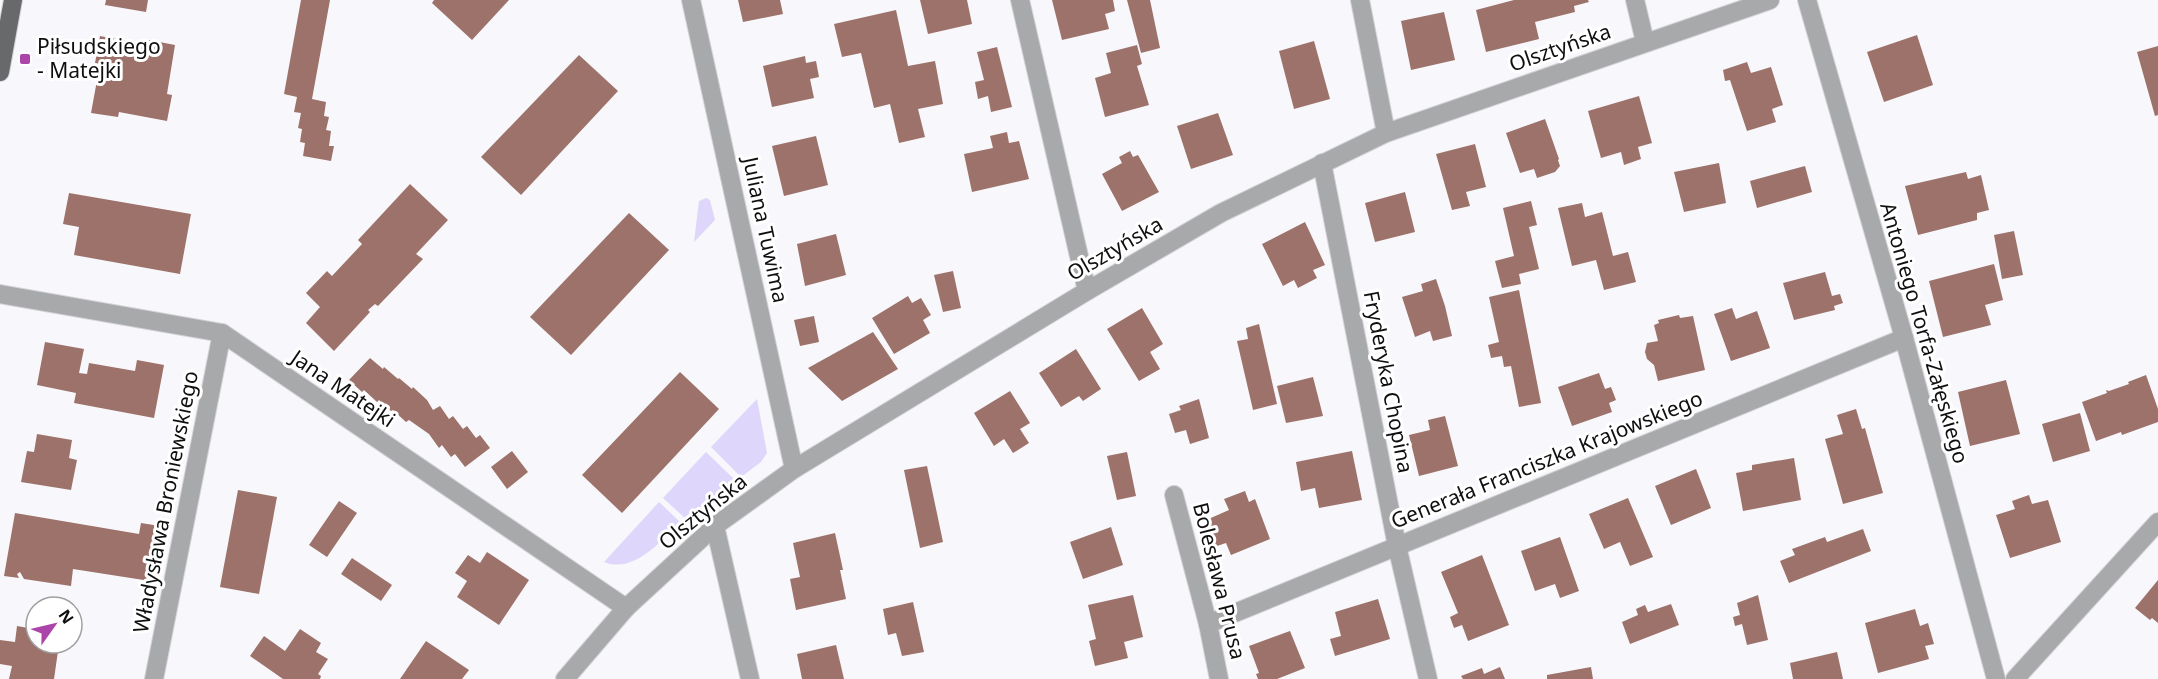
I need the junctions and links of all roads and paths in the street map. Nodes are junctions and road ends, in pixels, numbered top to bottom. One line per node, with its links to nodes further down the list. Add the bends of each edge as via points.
1 (13, 0): 9 (main road)
2 (692, 0): 16 (street, Juliana Tuwima)
3 (1020, 0): 12 (street)
4 (1360, 0): 10 (street)
5 (1635, 0): 8 (street)
6 (1770, 0): 8 (street, Olsztyńska)
7 (1807, 0): 15 (street, Antoniego Torfa-Załęskiego)
8 (1645, 42): 10 (street, Olsztyńska)
9 (0, 72)
10 (1386, 133): 11 (street, Olsztyńska)
11 (1322, 163): 12 (street, Olsztyńska, via 1221,213); 20 (street, Fryderyka Chopina)
12 (1088, 291): 16 (street, Olsztyńska)
13 (0, 294): 14 (street, Jana Matejki)
14 (222, 333): 21 (street, Jana Matejki); 23 (street, Władysława Broniewskiego)
15 (1904, 338): 20 (street, Generała Franciszka Krajowskiego); 28 (street, Antoniego Torfa-Załęskiego)
16 (794, 469): 19 (street, Olsztyńska)
17 (1174, 495): 22 (street, Bolesława Prusa)
18 (2158, 522): 29 (street)
19 (715, 526): 21 (street, Olsztyńska); 25 (street)
20 (1397, 546): 22 (street, Generała Franciszka Krajowskiego); 27 (street, Fryderyka Chopina)
21 (626, 608): 24 (street, Olsztyńska)
22 (1208, 624): 26 (street, Bolesława Prusa)
23 (154, 679)
24 (565, 679)
25 (750, 679)
26 (1219, 679)
27 (1428, 679)
28 (1996, 679)
29 (2015, 679)

